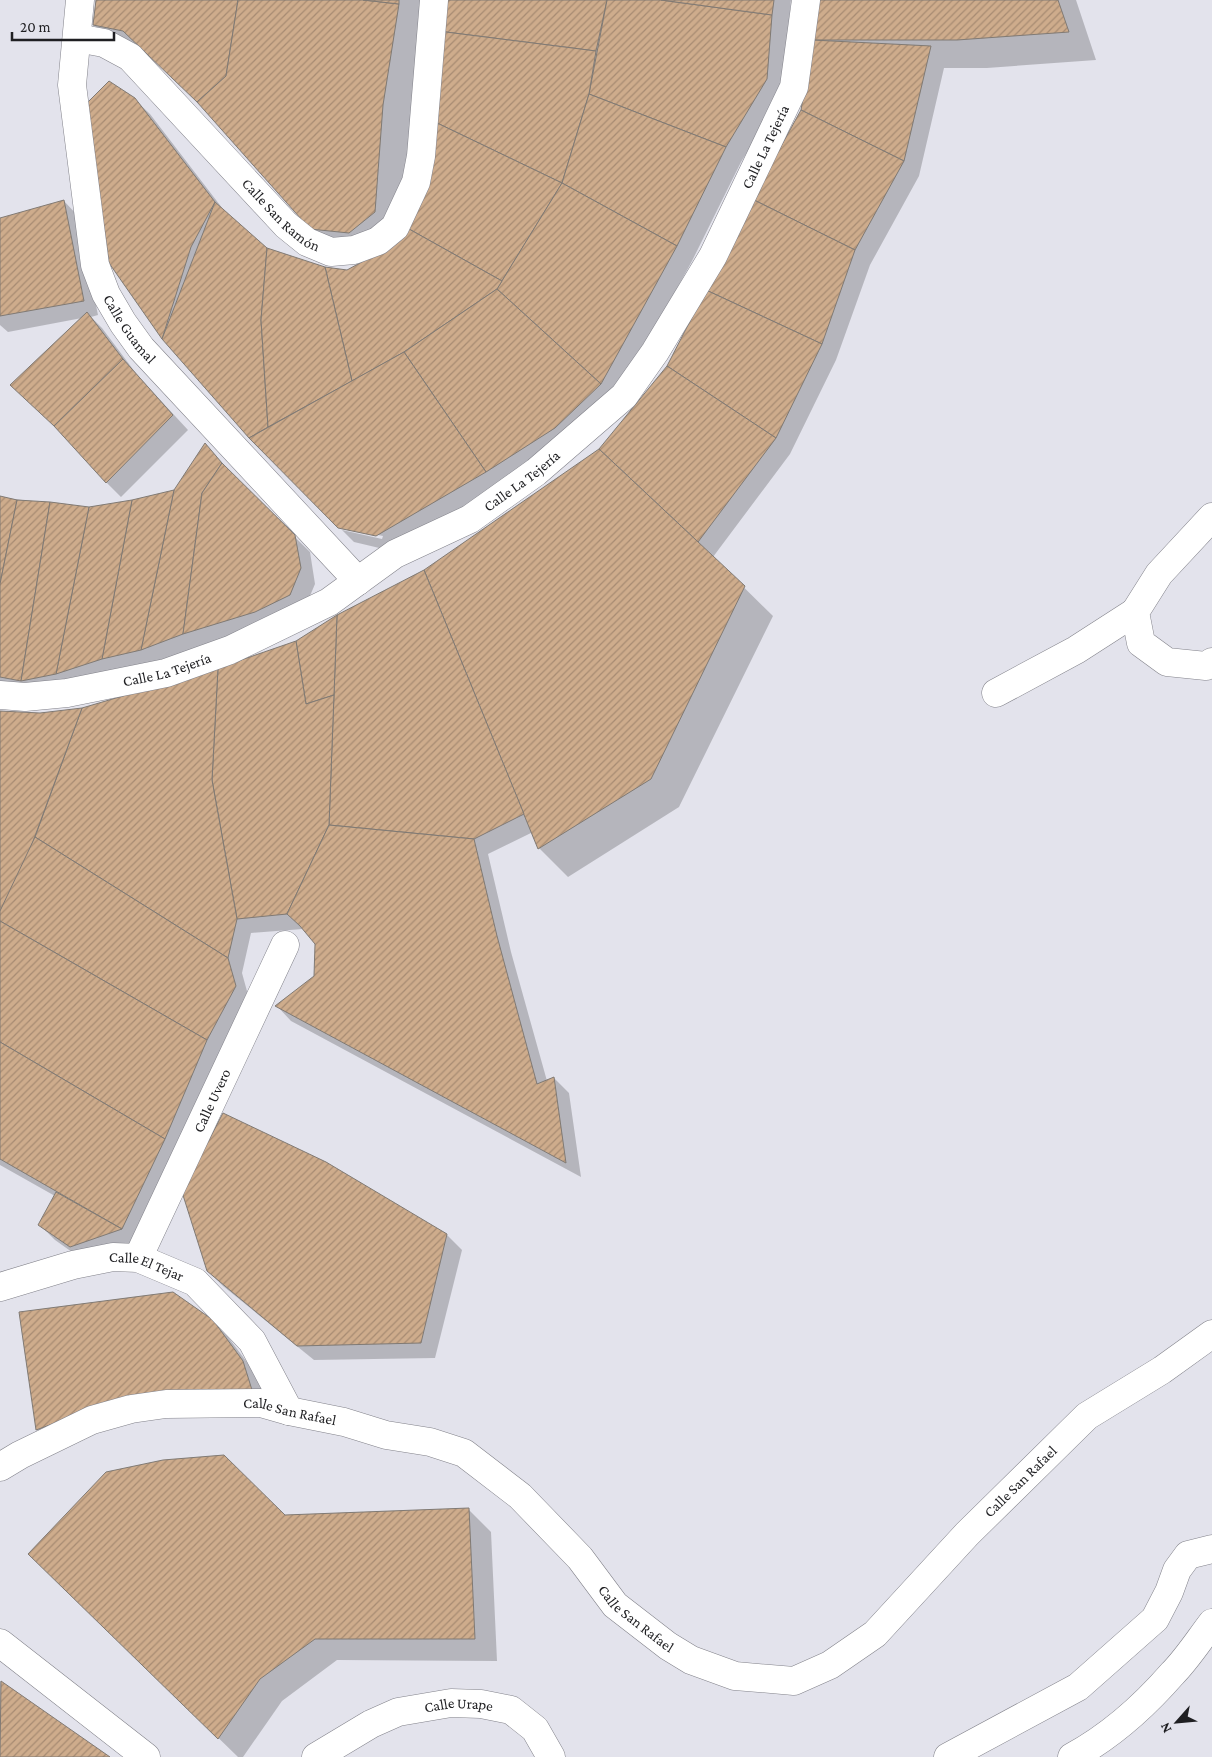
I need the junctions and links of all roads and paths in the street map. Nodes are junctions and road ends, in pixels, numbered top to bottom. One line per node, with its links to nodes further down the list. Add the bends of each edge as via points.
1 (80, 0): 4 (street, Calle Guamal)
2 (434, 0): 4 (street, Calle San Ramón, via 416,182 394,227 378,241 354,250 331,252 307,242 286,225 130,56 104,43)
3 (806, 0): 6 (street, Calle La Tejería, via 794,87 712,256 655,352 624,396 536,472 470,519 395,554)
4 (77, 38): 6 (street, Calle Guamal, via 72,85 95,265 106,294 141,348)
5 (1212, 517): 7 (street, via 1159,574)
6 (358, 581): 10 (street, Calle La Tejería, via 329,602 291,621 230,650 166,673 67,693 25,697)
7 (1135, 612): 8 (street, via 1141,643 1167,662 1206,666); 9 (street, via 1076,650)
8 (1212, 662)
9 (996, 693)
10 (0, 695)
11 (286, 945): 12 (street, Calle Uvero)
12 (138, 1258): 13 (street, Calle El Tejar, via 105,1258); 15 (street, Calle El Tejar, via 195,1282 252,1341)
13 (0, 1287)
14 (1212, 1334): 15 (street, Calle San Rafael, via 1162,1370 1087,1416 968,1534 875,1634 830,1665 794,1681 735,1676 691,1660 668,1646 615,1605 580,1558 520,1496 464,1453 430,1442 386,1435 344,1422)
15 (289, 1411): 16 (street, Calle San Rafael, via 261,1403 166,1404 131,1409 92,1420)
16 (0, 1467)
17 (1212, 1549): 25 (street, via 1188,1555 1177,1570 1155,1619 1078,1687)
18 (1212, 1623): 26 (street, via 1173,1674 1104,1736)
19 (0, 1642): 21 (street)
20 (349, 1737): 22 (street, Calle Urape); 23 (street, Calle Urape); 24 (street, Calle Urape, via 398,1712 451,1703 481,1704 511,1710 535,1729)
21 (146, 1757)
22 (316, 1757)
23 (330, 1757)
24 (551, 1757)
25 (948, 1757)
26 (1072, 1757)

